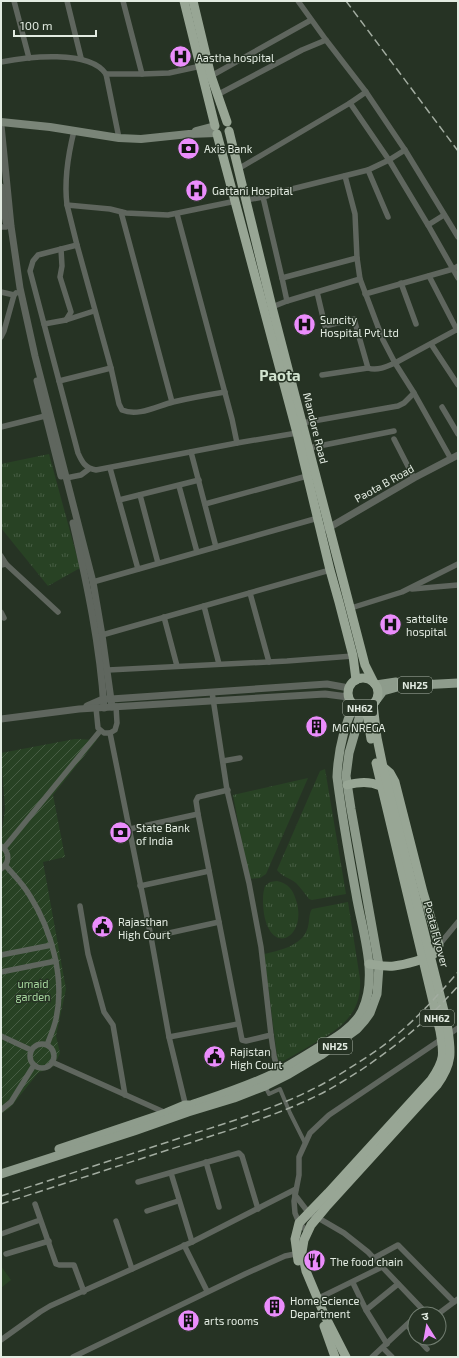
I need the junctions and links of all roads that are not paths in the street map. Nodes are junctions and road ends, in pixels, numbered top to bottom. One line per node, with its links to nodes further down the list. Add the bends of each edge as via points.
1 (14, 1): 9 (street)
2 (67, 1): 10 (street)
3 (123, 1): 14 (street)
4 (184, 1): 12 (highway, Mandore Road)
5 (193, 1): 15 (highway, Mandore Road / NH62)
6 (298, 1): 7 (street)
7 (312, 20): 8 (street); 15 (street)
8 (326, 40): 16 (street); 17 (street)
9 (29, 58): 10 (street); 11 (street)
10 (81, 58): 13 (street, via 102,68)
11 (1, 62)
12 (201, 66): 14 (street, via 169,74); 21 (highway, Mandore Road)
13 (106, 74): 14 (street); 23 (street)
14 (142, 74)
15 (212, 76): 17 (highway, Mandore Road / NH62)
16 (366, 92): 18 (street); 24 (street)
17 (217, 95): 20 (highway, Mandore Road / NH62)
18 (350, 103): 25 (street); 26 (street)
19 (1, 124): 22 (main road, via 50,126); 88 (street, via 20,288)
20 (228, 127): 21 (highway, via 224,136); 21 (highway, via 223,121 219,122); 26 (highway, Mandore Road / NH62)
21 (216, 130): 23 (main road, via 141,139); 33 (highway, Mandore Road)
22 (74, 131): 23 (main road); 34 (street, via 65,189)
23 (119, 138)
24 (405, 150): 25 (street); 37 (street)
25 (389, 160): 27 (street); 39 (street)
26 (238, 168): 32 (highway, Mandore Road / NH62)
27 (368, 170): 28 (street); 38 (street)
28 (344, 176): 31 (street); 44 (street, via 355,214)
29 (1, 187): 30 (street)
30 (2, 198): 40 (street)
31 (262, 198): 32 (street); 47 (street)
32 (246, 200): 56 (highway, Mandore Road / NH62)
33 (236, 201): 36 (street); 78 (highway, Mandore Road)
34 (67, 206): 35 (street); 42 (street)
35 (121, 212): 36 (street); 72 (street)
36 (177, 214): 70 (street)
37 (444, 215): 39 (street); 41 (street)
38 (388, 216)
39 (428, 225): 45 (street)
40 (4, 227): 53 (street)
41 (458, 237)
42 (77, 245): 43 (street); 57 (street)
43 (61, 249): 58 (street, via 60,277 71,312); 59 (street, via 38,255 30,271)
44 (357, 258): 47 (street); 49 (street)
45 (456, 268): 46 (street); 48 (street)
46 (429, 276): 50 (street); 61 (street)
47 (282, 278): 55 (street)
48 (458, 278)
49 (360, 279): 52 (street); 54 (street)
50 (401, 283): 54 (street); 60 (street)
51 (1, 292): 53 (street)
52 (317, 292): 55 (street); 66 (street, via 325,326 354,319)
53 (15, 294): 62 (street); 74 (street)
54 (365, 294): 64 (street)
55 (287, 301): 56 (street)
56 (272, 307): 75 (highway, Mandore Road / NH62)
57 (94, 311): 58 (street); 65 (street)
58 (66, 320): 59 (street)
59 (44, 324): 68 (street)
60 (416, 324)
61 (457, 329): 63 (street)
62 (1, 337)
63 (431, 344): 64 (street); 69 (street)
64 (395, 363): 66 (street, via 386,367); 71 (street)
65 (111, 368): 68 (street); 72 (street, via 122,410 133,412)
66 (368, 368): 67 (street)
67 (322, 375)
68 (59, 381): 86 (street, via 78,453)
69 (458, 385)
70 (225, 392): 72 (street); 81 (street)
71 (414, 393): 75 (street, via 398,406); 84 (street)
72 (172, 402)
73 (442, 406): 79 (street)
74 (45, 416): 76 (street); 129 (street, via 88,586)
75 (302, 422): 82 (highway, Mandore Road / NH62)
76 (1, 427)
77 (394, 431): 82 (street)
78 (297, 434): 81 (street); 87 (highway, Mandore Road)
79 (458, 434)
80 (394, 439): 89 (street)
81 (237, 443): 83 (street)
82 (309, 448): 96 (highway, Mandore Road / NH62)
83 (191, 452): 85 (street); 90 (street)
84 (455, 457): 89 (street, Paota B Road)
85 (110, 468): 86 (street); 93 (street)
86 (89, 469): 88 (street, via 81,475)
87 (307, 476): 94 (street); 95 (highway, Mandore Road)
88 (66, 478): 106 (street)
89 (414, 478): 96 (street, Paota B Road)
90 (199, 480): 91 (street); 94 (street)
91 (179, 486): 92 (street); 99 (street)
92 (140, 495): 93 (street); 101 (street)
93 (119, 500): 104 (street)
94 (205, 504): 98 (street)
95 (318, 518): 97 (highway, Mandore Road); 98 (street)
96 (330, 527): 97 (street, Paota B Road); 111 (highway, Mandore Road / NH62)
97 (320, 530): 105 (highway, Mandore Road)
98 (216, 547): 99 (street)
99 (197, 552): 101 (street)
100 (1, 556): 103 (street)
101 (158, 563): 104 (street)
102 (458, 564): 108 (street)
103 (3, 565): 113 (street)
104 (138, 569): 106 (street)
105 (330, 570): 109 (street); 117 (highway, Mandore Road)
106 (93, 582): 116 (street)
107 (458, 584): 108 (street)
108 (410, 589): 111 (street)
109 (250, 593): 110 (street); 118 (street)
110 (204, 606): 114 (street); 119 (street)
111 (351, 608): 125 (highway, Mandore Road / NH62, via 366,666)
112 (1, 612): 115 (street)
113 (58, 612)
114 (164, 617): 116 (street); 120 (street)
115 (4, 618)
116 (102, 635): 121 (street)
117 (353, 656): 118 (street); 123 (highway, Mandore Road)
118 (269, 662): 119 (street)
119 (219, 664): 120 (street)
120 (177, 666): 121 (street)
121 (108, 670): 128 (street)
122 (458, 677): 125 (main road, NH25)
123 (356, 680): 125 (highway, via 366,679); 127 (highway, NH62)
124 (458, 683): 131 (main road, NH25, via 401,686 383,691)
125 (375, 684): 131 (highway, NH62, via 377,690)
126 (212, 692): 127 (street, via 327,684); 128 (street); 130 (street)
127 (349, 692): 130 (street); 131 (highway, NH62)
128 (111, 699): 129 (street); 132 (street)
129 (103, 700): 132 (street); 133 (street)
130 (213, 700): 132 (street); 139 (street)
131 (366, 705): 140 (highway, NH62); 141 (main road, NH25, via 349,753); 142 (highway, NH62); 151 (main road, NH25, via 349,716 339,748 337,777)
132 (111, 707): 134 (street); 137 (street, via 117,723 115,730)
133 (79, 708): 134 (street); 135 (street)
134 (96, 708): 136 (street, via 97,725)
135 (1, 719)
136 (100, 730): 137 (street); 147 (street)
137 (110, 733): 146 (street)
138 (240, 758): 139 (street)
139 (223, 760): 143 (street)
140 (383, 767): 144 (highway, Poata Flyover / NH62); 156 (highway, via 395,782)
141 (347, 785): 142 (highway, via 370,782); 151 (main road, NH25)
142 (381, 786): 144 (highway, Poata Flyover / NH62)
143 (228, 790): 145 (street, via 198,797); 165 (street, via 261,947)
144 (388, 802): 190 (highway, Poata Flyover / NH62, via 440,1031 443,1060 432,1080); 191 (highway, Poata Flyover / NH62, via 447,1023 450,1058 447,1069 437,1085)
145 (198, 814): 146 (street); 149 (street)
146 (130, 829): 150 (street)
147 (3, 847): 148 (street, via 8,855)
148 (3, 867): 157 (street, via 30,896)
149 (209, 871): 150 (street); 153 (street)
150 (140, 886): 155 (street)
151 (360, 887): 160 (main road, NH25); 161 (main road, NH25)
152 (80, 906): 174 (street, via 88,954 104,1012 113,1025)
153 (218, 922): 155 (street); 163 (street)
154 (458, 922): 156 (street)
155 (151, 937): 167 (street)
156 (439, 944): 161 (highway, via 434,954 416,961)
157 (52, 945): 158 (street); 159 (street)
158 (1, 955)
159 (56, 961): 162 (street); 168 (street, via 60,988 56,1019)
160 (369, 964): 161 (highway); 172 (main road, NH25, via 366,1001 356,1019 346,1030)
161 (379, 966): 173 (main road, NH25, via 377,994 373,1007 357,1029)
162 (1, 972)
163 (238, 1024): 165 (street, via 244,1041); 167 (street)
164 (458, 1028): 178 (street, via 329,1115 310,1133)
165 (271, 1035): 172 (street)
166 (1, 1036): 169 (street)
167 (169, 1037): 175 (street)
168 (47, 1045): 169 (street, via 38,1045); 170 (street, via 54,1053)
169 (31, 1050): 171 (street, via 30,1058)
170 (52, 1062): 171 (street, via 42,1068); 174 (street)
171 (34, 1065): 176 (street, via 11,1102)
172 (278, 1072): 175 (main road, NH25)
173 (267, 1090): 175 (main road, NH25); 178 (street, via 280,1090)
174 (125, 1095): 177 (street)
175 (186, 1109): 177 (main road, NH25); 182 (main road, NH25, via 134,1131)
176 (1, 1110)
177 (166, 1113): 180 (main road, NH25)
178 (305, 1143): 184 (street, via 299,1157)
179 (206, 1162): 181 (street); 187 (street); 188 (street, via 239,1153)
180 (1, 1168)
181 (171, 1173): 183 (street); 185 (street)
182 (1, 1174)
183 (138, 1182)
184 (296, 1192): 188 (street); 190 (street); 194 (street, via 294,1213)
185 (178, 1200): 189 (street); 198 (street)
186 (35, 1204): 192 (street)
187 (219, 1207)
188 (258, 1209): 198 (street)
189 (147, 1211)
190 (308, 1212): 191 (street); 194 (highway, NH62)
191 (316, 1218): 195 (highway, NH62); 202 (street, via 349,1237)
192 (40, 1220): 196 (street); 197 (street)
193 (116, 1220): 204 (street)
194 (299, 1223): 195 (street); 200 (highway, NH62, via 295,1239)
195 (307, 1231): 200 (highway, NH62)
196 (1, 1234)
197 (49, 1241): 201 (street); 207 (street, via 56,1264 74,1265)
198 (192, 1242): 199 (street)
199 (184, 1245): 204 (street); 208 (street)
200 (299, 1253): 208 (street, via 285,1256); 209 (highway, NH62); 220 (highway, NH62, via 310,1294)
201 (6, 1254)
202 (374, 1258): 203 (street); 210 (street, via 398,1245)
203 (382, 1267): 205 (street); 206 (street)
204 (132, 1269): 207 (street)
205 (353, 1282): 209 (street); 213 (street)
206 (398, 1284): 211 (street); 213 (street)
207 (84, 1292): 215 (street, via 40,1312)
208 (207, 1292): 219 (street)
209 (318, 1299): 221 (highway, NH62)
210 (456, 1301): 212 (street)
211 (417, 1306)
212 (447, 1308)
213 (366, 1310): 216 (street)
214 (407, 1326): 216 (street)
215 (1, 1340)
216 (385, 1346): 222 (street); 223 (street)
217 (424, 1346): 218 (street)
218 (427, 1349)
219 (73, 1357)
220 (335, 1357)
221 (346, 1357)
222 (372, 1357)
223 (392, 1357)

